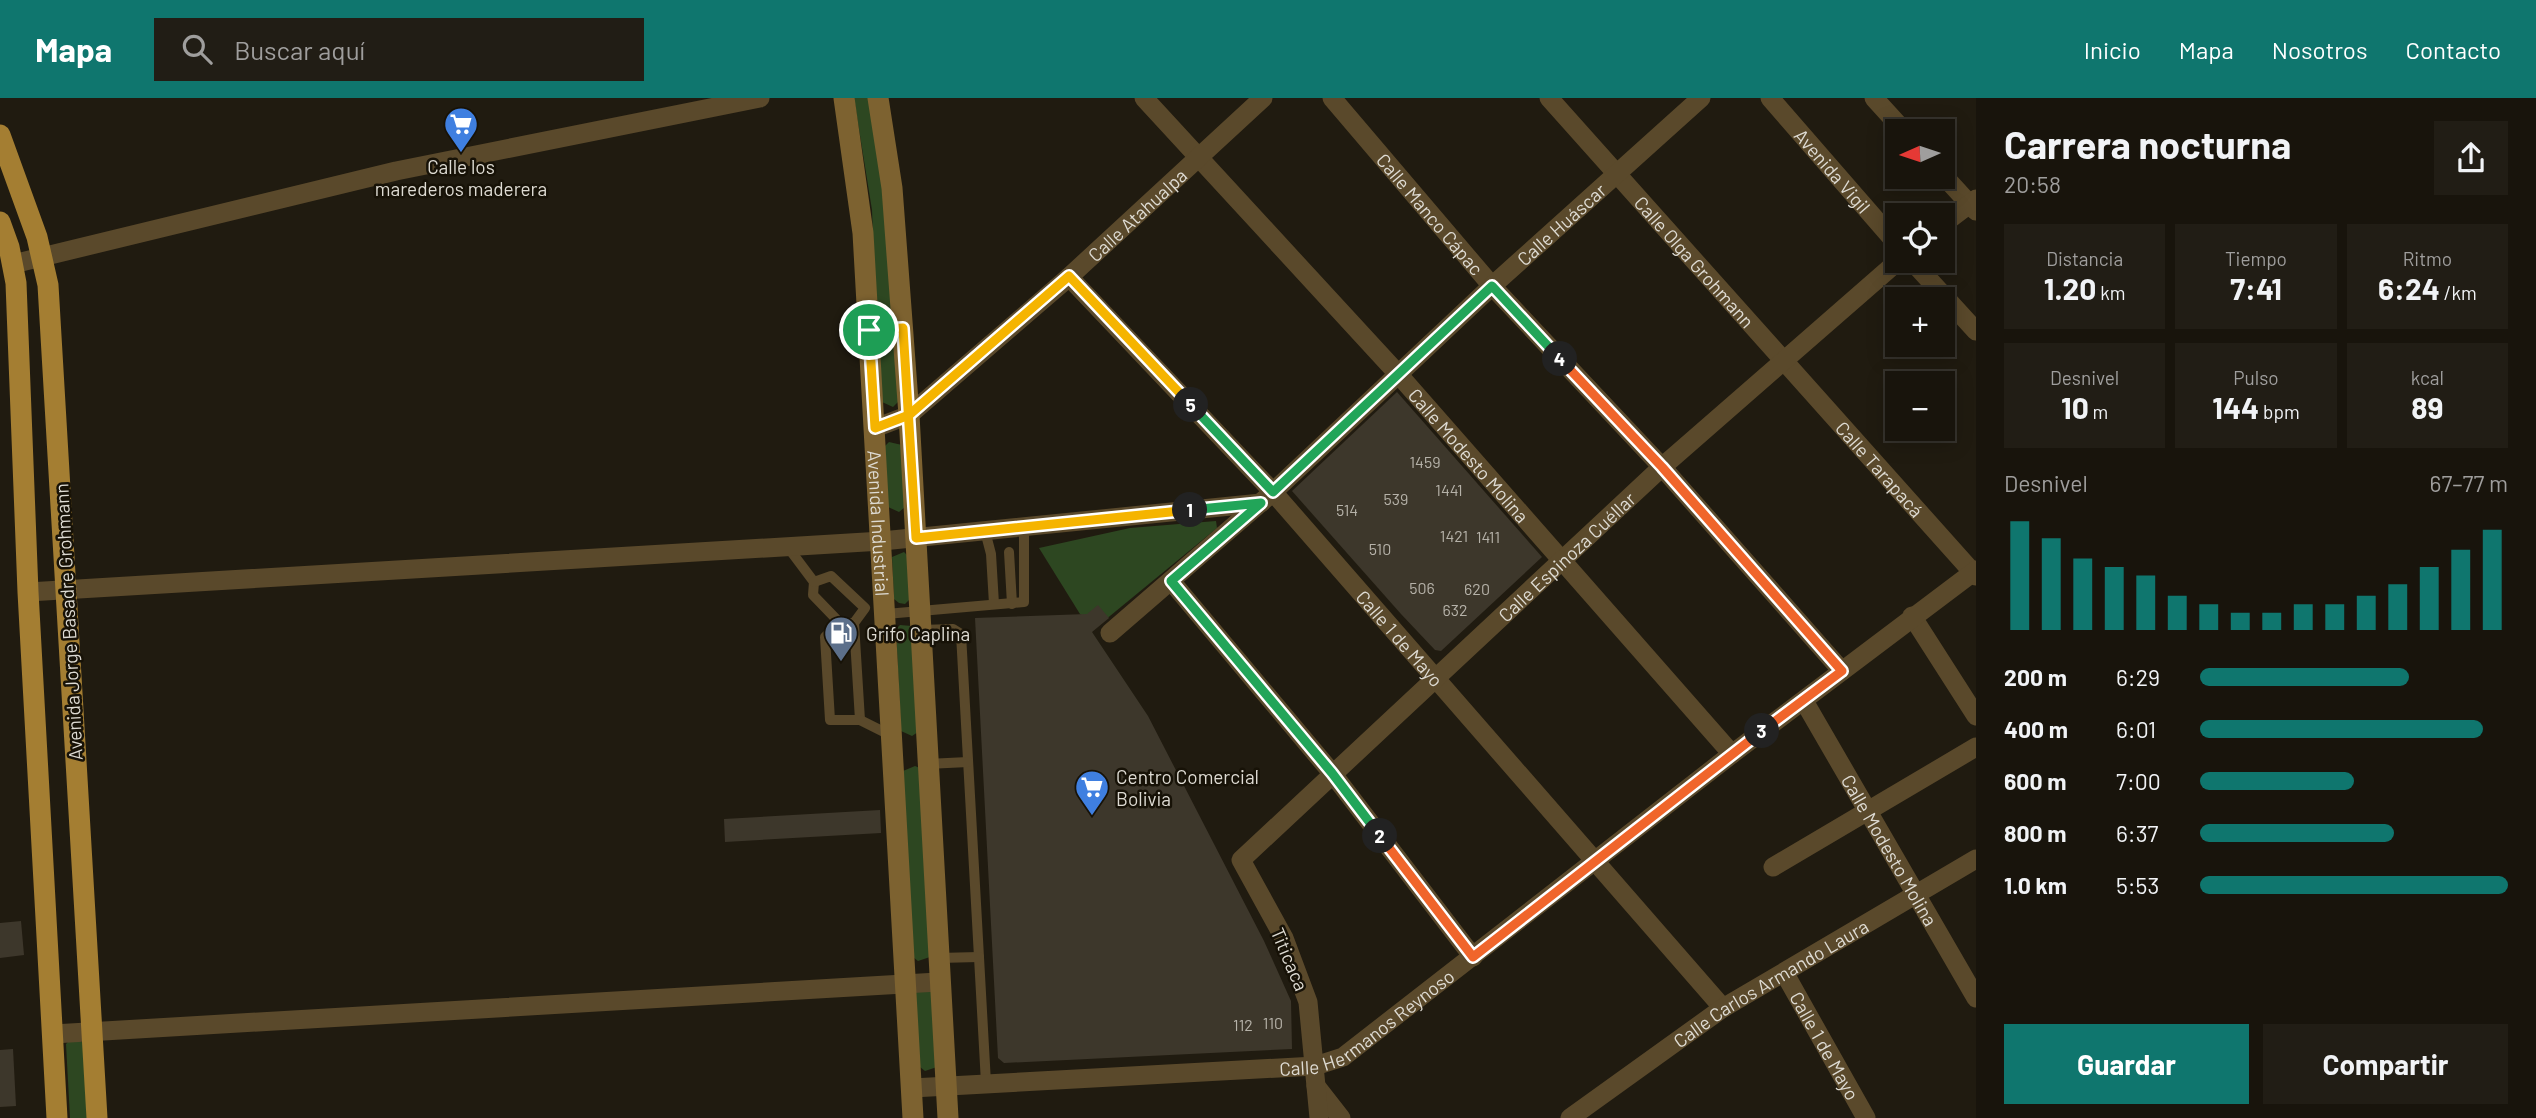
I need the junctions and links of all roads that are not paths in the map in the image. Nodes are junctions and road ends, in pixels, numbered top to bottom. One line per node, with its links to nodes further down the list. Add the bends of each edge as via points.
1 (760, 98): 20 (street, via 396,172)
2 (844, 98): 27 (main road, Avenida Industrial, via 861,200)
3 (878, 98): 26 (main road, Avenida Industrial, via 892,188)
4 (1144, 98): 13 (street, Calle Modesto Molina)
5 (1263, 98): 13 (street, Calle Atahualpa)
6 (1332, 98): 25 (street, Calle Manco Cápac)
7 (1549, 98): 14 (street, Calle Olga Grohmann)
8 (1701, 98): 14 (street, Calle Huáscar)
9 (1770, 98): 19 (street, Avenida Vigil)
10 (1874, 98): 11 (street)
11 (1893, 119)
12 (0, 135): 20 (highway, Avenida Jorge Basadre Grohmann)
13 (1198, 158): 24 (street, Calle Atahualpa); 30 (street, Calle Modesto Molina)
14 (1618, 175): 25 (street, Calle Huáscar); 29 (street, Calle Olga Grohmann)
15 (1955, 187): 16 (street)
16 (1974, 205): 17 (street)
17 (1955, 217)
18 (0, 222): 21 (highway, Avenida Jorge Basadre Grohmann)
19 (1885, 230)
20 (43, 258): 21 (street); 47 (highway, Avenida Jorge Basadre Grohmann)
21 (13, 264): 48 (highway, Avenida Jorge Basadre Grohmann)
22 (1885, 272): 29 (street, Calle Espinoza Cuéllar)
23 (1923, 273): 28 (street)
24 (1069, 276): 31 (street, Calle Atahualpa); 34 (street, Calle 1 de Mayo)
25 (1492, 286): 30 (street, Calle Huáscar); 33 (street, Calle Manco Cápac)
26 (903, 328): 27 (main road); 31 (main road, Avenida Industrial)
27 (869, 330): 32 (main road, Avenida Industrial)
28 (1976, 331)
29 (1786, 360): 33 (street, Calle Espinoza Cuéllar); 44 (street, Calle Tarapacá)
30 (1399, 375): 34 (street, Calle Huáscar); 43 (street, Calle Modesto Molina)
31 (909, 415): 32 (street, Calle Atahualpa); 37 (main road, Avenida Industrial)
32 (875, 428): 38 (main road, Avenida Industrial)
33 (1662, 467): 43 (street, Calle Espinoza Cuéllar); 57 (street, Calle Manco Cápac)
34 (1267, 497): 35 (street); 45 (street, Calle Huáscar); 58 (street, Calle 1 de Mayo)
35 (1024, 527): 36 (street); 40 (lane)
36 (985, 531): 37 (street); 42 (lane)
37 (916, 538): 38 (street); 53 (main road, Avenida Industrial)
38 (882, 541): 39 (street); 51 (main road, Avenida Industrial)
39 (787, 546): 46 (lane); 47 (street)
40 (1022, 551): 41 (lane); 50 (lane, via 1024,602)
41 (1009, 552): 42 (lane); 50 (lane)
42 (991, 554): 49 (lane)
43 (1562, 562): 58 (street, Calle Espinoza Cuéllar); 64 (street, Calle Modesto Molina)
44 (1975, 573): 52 (street, Calle Hermanos Reynoso)
45 (1171, 581): 56 (street, Calle Huáscar); 67 (street)
46 (814, 582): 54 (lane, via 831,576 865,608); 55 (lane, via 813,595)
47 (65, 590): 48 (street); 82 (highway, Avenida Jorge Basadre Grohmann)
48 (29, 592): 83 (highway, Avenida Jorge Basadre Grohmann)
49 (994, 604): 50 (lane); 53 (lane)
50 (1012, 604)
51 (886, 614): 53 (lane); 62 (main road, Avenida Industrial)
52 (1912, 616): 57 (street, Calle Hermanos Reynoso); 60 (street)
53 (920, 621): 65 (main road, Avenida Industrial); 66 (lane, via 961,634)
54 (854, 622): 55 (lane); 61 (lane)
55 (840, 623): 61 (lane, via 825,637 830,720)
56 (1110, 633)
57 (1842, 671): 59 (street, Calle Hermanos Reynoso)
58 (1436, 679): 67 (street, Calle Espinoza Cuéllar); 71 (street, Calle 1 de Mayo)
59 (1804, 701): 64 (street, Calle Hermanos Reynoso); 68 (street, Calle Modesto Molina)
60 (1976, 716)
61 (860, 720): 62 (lane)
62 (893, 743): 65 (main road); 78 (main road, Avenida Industrial)
63 (1976, 747): 68 (street)
64 (1731, 754): 71 (street, Calle Hermanos Reynoso)
65 (927, 756): 66 (lane); 76 (main road, Avenida Industrial)
66 (968, 762): 74 (lane)
67 (1332, 773): 70 (street, Calle Espinoza Cuéllar); 75 (street)
68 (1867, 812): 72 (street); 73 (street, Calle Modesto Molina)
69 (1976, 859): 73 (street, Calle Carlos Armando Laura)
70 (1241, 860): 84 (street, Titicaca, via 1284,938 1308,1002)
71 (1595, 860): 75 (street, Calle Hermanos Reynoso); 81 (street, Calle 1 de Mayo)
72 (1773, 867)
73 (1916, 897): 77 (street, Calle Carlos Armando Laura); 80 (street, Calle Modesto Molina)
74 (979, 957): 76 (lane); 85 (lane)
75 (1473, 957): 84 (street, Calle Hermanos Reynoso, via 1343,1058)
76 (937, 958): 79 (main road, Avenida Industrial)
77 (1785, 974): 81 (street, Calle Carlos Armando Laura); 97 (street, Calle 1 de Mayo)
78 (906, 982): 79 (street); 82 (street); 88 (main road, Avenida Industrial)
79 (938, 982): 86 (main road, Avenida Industrial)
80 (1976, 998)
81 (1723, 1008): 89 (street, Calle Carlos Armando Laura)
82 (92, 1031): 83 (street); 91 (highway, Avenida Jorge Basadre Grohmann)
83 (53, 1034): 90 (highway, Avenida Jorge Basadre Grohmann)
84 (1315, 1066): 85 (street, Calle Hermanos Reynoso); 87 (street, Titicaca)
85 (986, 1083): 86 (street, Calle Hermanos Reynoso)
86 (946, 1086): 88 (street, Calle Hermanos Reynoso); 93 (main road, Avenida Industrial)
87 (1316, 1086): 94 (street, Titicaca); 95 (street)
88 (912, 1087): 92 (main road, Avenida Industrial)
89 (1595, 1112): 96 (street, Calle Carlos Armando Laura)
90 (57, 1118)
91 (97, 1118)
92 (914, 1118)
93 (948, 1118)
94 (1319, 1118)
95 (1341, 1118)
96 (1570, 1118)
97 (1866, 1118)

